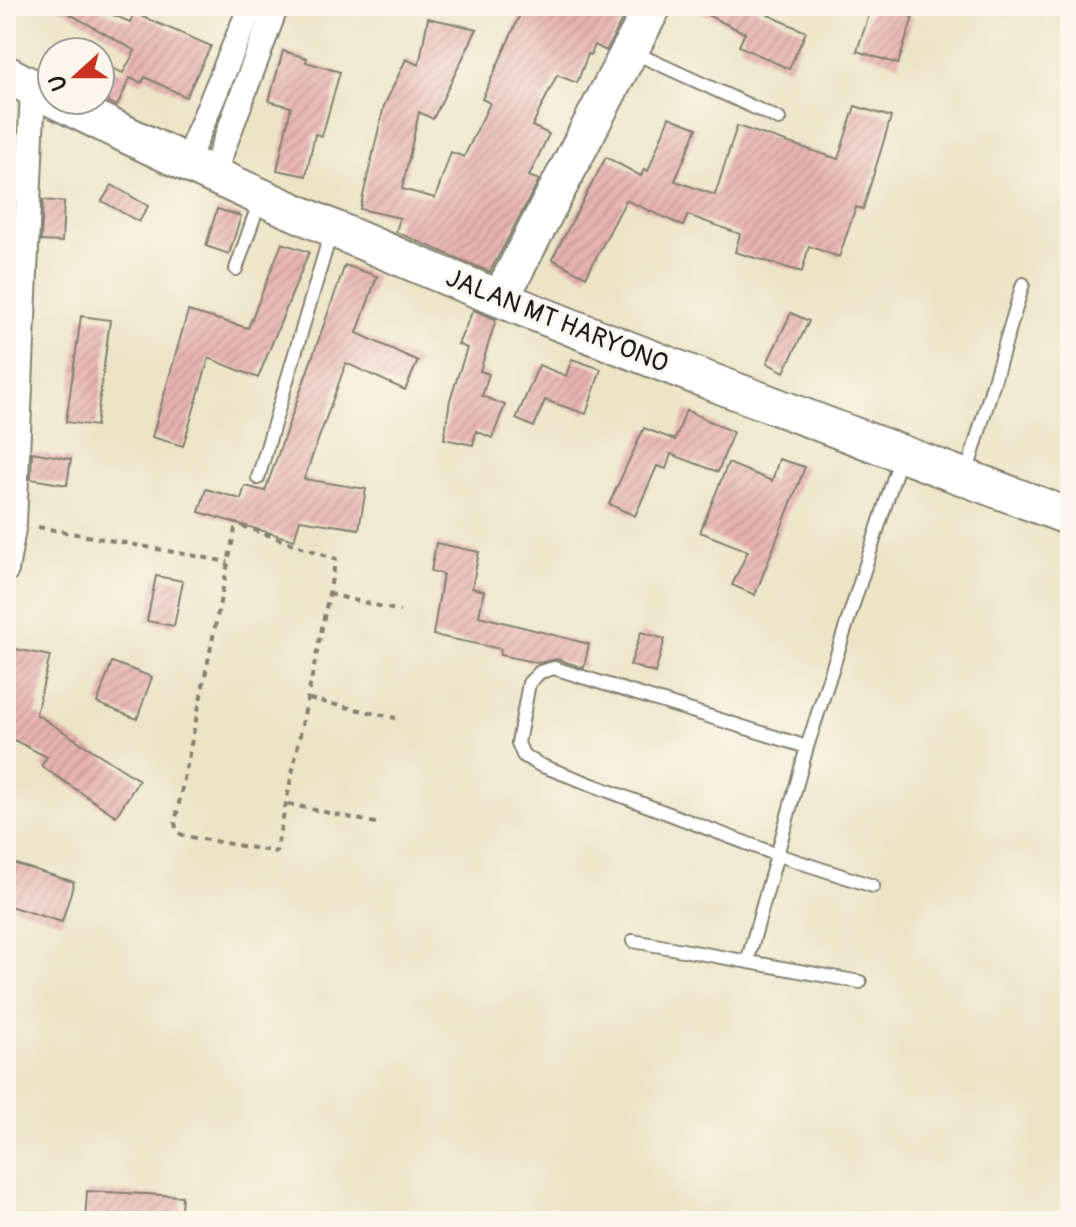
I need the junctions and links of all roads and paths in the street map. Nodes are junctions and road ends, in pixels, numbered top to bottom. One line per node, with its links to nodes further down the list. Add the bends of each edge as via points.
1 (251, 6): 8 (street)
2 (276, 6): 8 (street)
3 (653, 6): 4 (main road)
4 (630, 50): 7 (lane); 13 (main road)
5 (36, 109): 18 (street)
6 (89, 116): 8 (main road, JALAN MT HARYONO)
7 (779, 119)
8 (198, 171): 9 (main road, JALAN MT HARYONO)
9 (260, 199): 10 (main road, JALAN MT HARYONO); 11 (lane)
10 (331, 229): 13 (main road, JALAN MT HARYONO); 15 (lane)
11 (236, 269)
12 (1023, 284): 16 (lane)
13 (501, 297): 14 (main road, JALAN MT HARYONO)
14 (901, 456): 16 (main road, JALAN MT HARYONO); 25 (lane)
15 (258, 478)
16 (965, 478): 17 (main road, JALAN MT HARYONO)
17 (1070, 517)
18 (14, 523): 19 (path); 20 (street)
19 (228, 562): 21 (path, via 235,529 242,526 334,556); 26 (path, via 176,829 185,836 276,852)
20 (6, 570)
21 (329, 594): 22 (path); 23 (path)
22 (400, 611)
23 (308, 699): 24 (path); 26 (path)
24 (396, 718)
25 (807, 747): 28 (lane); 28 (lane, via 554,668 529,683 518,743 529,761)
26 (288, 803): 27 (path)
27 (380, 824)
28 (775, 854): 29 (lane); 31 (lane)
29 (873, 886)
30 (633, 941): 31 (lane)
31 (748, 959): 32 (lane)
32 (860, 982)

